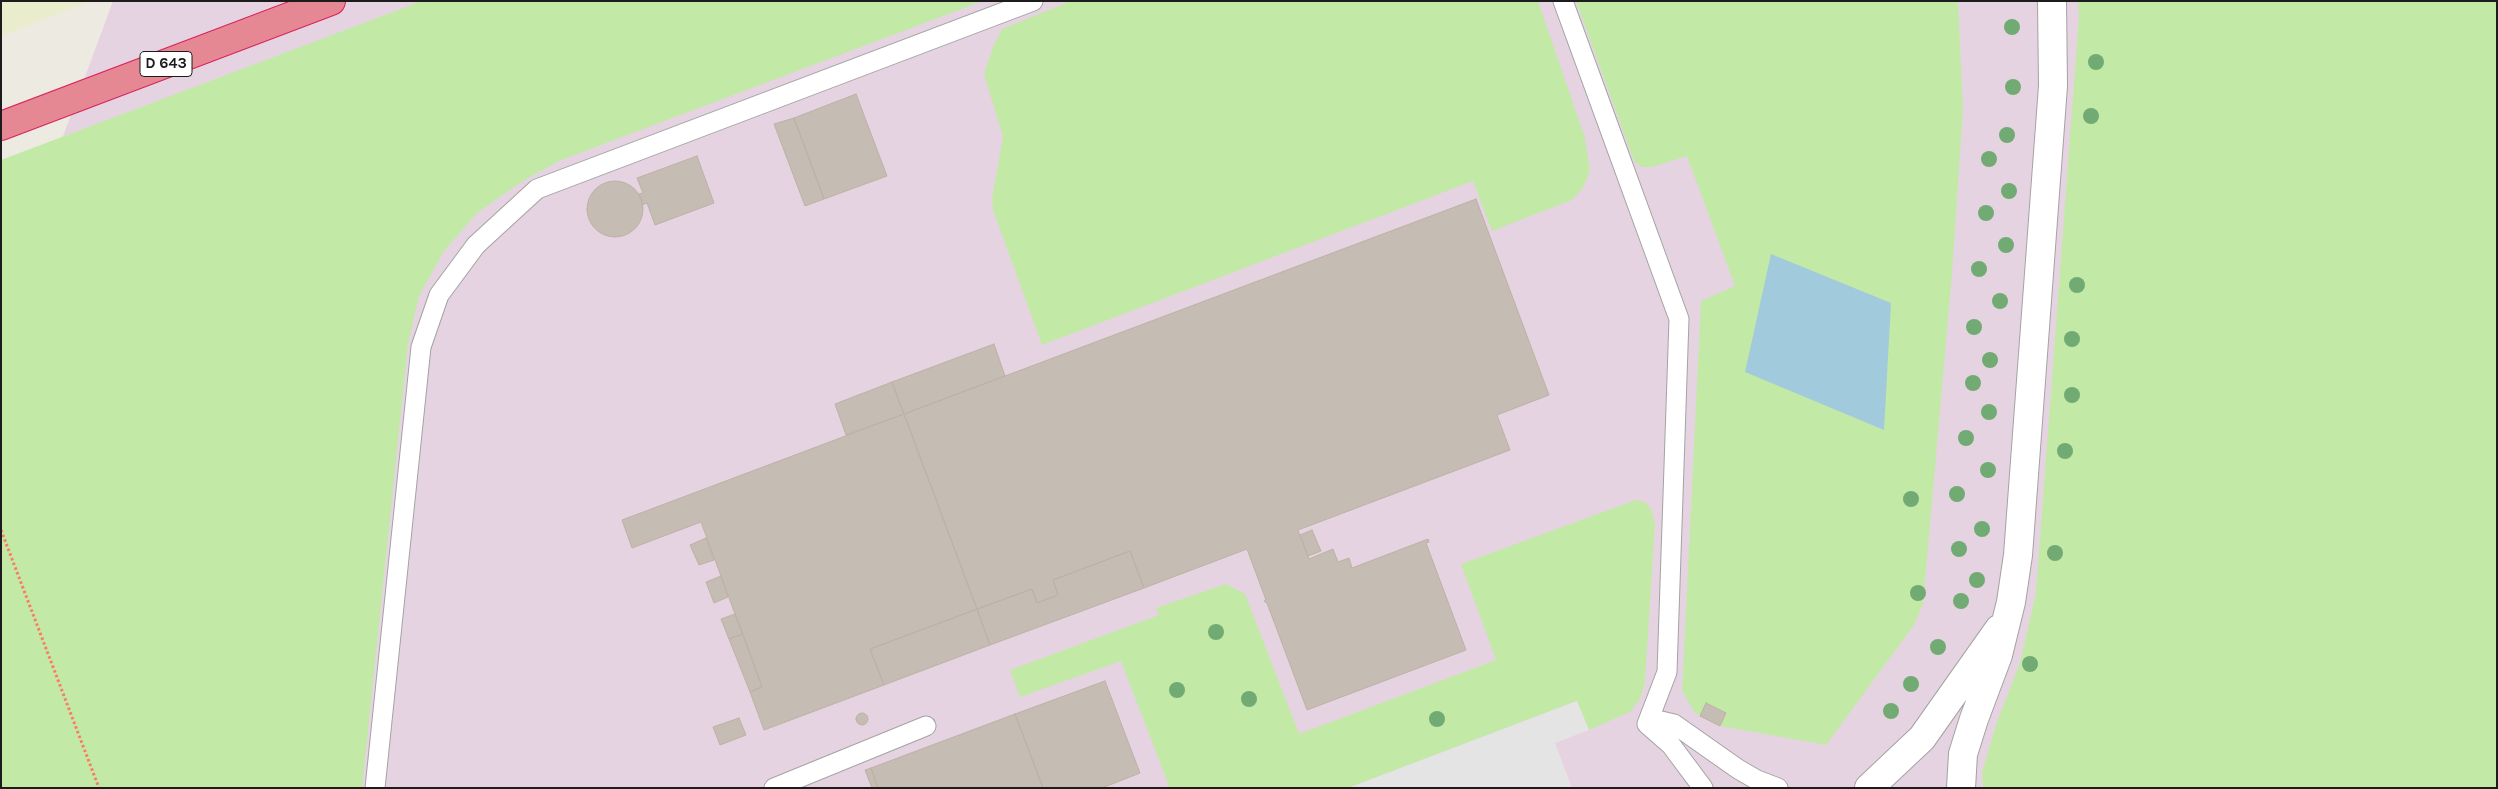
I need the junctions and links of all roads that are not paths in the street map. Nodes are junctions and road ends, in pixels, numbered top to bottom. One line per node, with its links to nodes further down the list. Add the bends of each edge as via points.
1 (331, 1): 5 (highway, D 643)
2 (1033, 1): 9 (lane, via 537,189 476,245 439,295 421,347)
3 (1562, 1): 7 (lane, via 1679,319 1667,672)
4 (2052, 1): 6 (street, via 2053,86 2035,344 2018,555)
5 (1, 126)
6 (2007, 621): 13 (street, via 1922,738); 14 (street, via 1994,671 1965,747)
7 (1647, 724): 11 (lane, via 1671,745); 12 (lane, via 1661,721 1674,724 1738,769)
8 (926, 726): 10 (lane)
9 (375, 788)
10 (774, 788)
11 (1703, 788)
12 (1778, 788)
13 (1869, 788)
14 (1961, 788)

